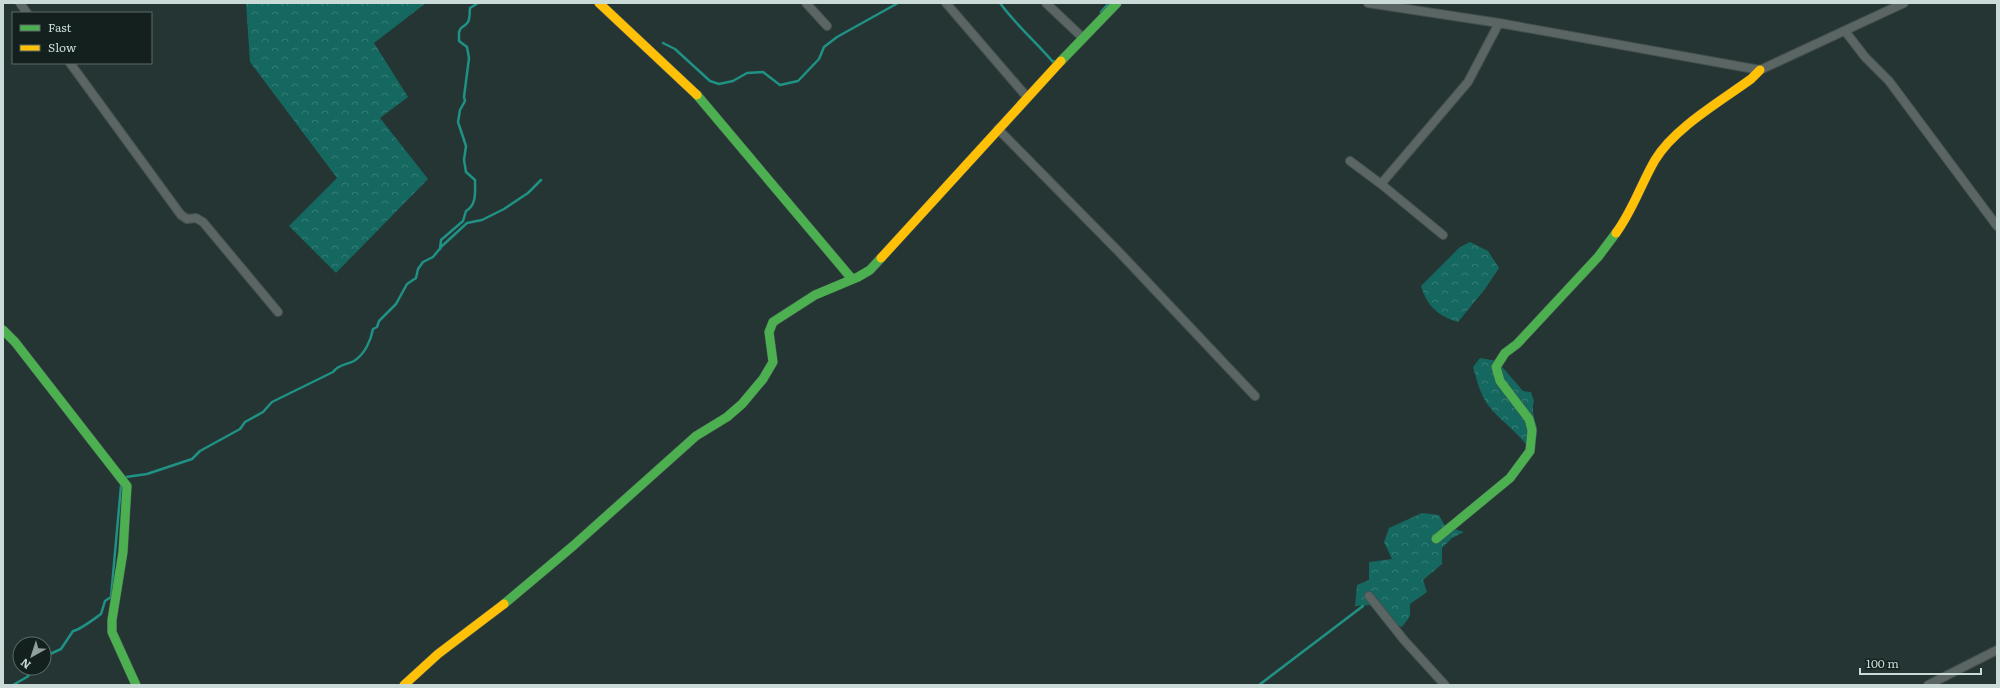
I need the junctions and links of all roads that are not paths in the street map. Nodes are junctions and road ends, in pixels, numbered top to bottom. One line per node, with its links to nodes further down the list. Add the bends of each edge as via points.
1 (20, 3): 9 (street)
2 (599, 3): 22 (street, via 702,99)
3 (806, 3): 11 (street)
4 (946, 3): 16 (street)
5 (1046, 3): 13 (street)
6 (1117, 3): 13 (street)
7 (1368, 3): 10 (street)
8 (1904, 3): 12 (street)
9 (26, 12)
10 (1499, 23): 15 (street); 19 (street, via 1468,82)
11 (827, 26)
12 (1845, 31): 15 (street); 20 (street, via 1865,57 1889,81)
13 (1083, 38): 16 (street)
14 (71, 64): 23 (street, via 181,215 203,222)
15 (1760, 70): 26 (street, via 1678,133 1665,146 1655,160 1625,221 1598,257 1517,344 1500,358 1496,367 1500,381 1529,419 1532,430 1530,451 1505,482)
16 (1027, 97): 17 (street)
17 (998, 129): 22 (street, via 870,270); 25 (street)
18 (1350, 161): 19 (street)
19 (1381, 184): 21 (street)
20 (1997, 226)
21 (1443, 235)
22 (852, 280): 30 (street, via 815,295 773,322 768,328 773,353 772,362 768,371 738,408 693,439 549,568 423,666)
23 (278, 312)
24 (3, 330): 29 (street, via 127,486 123,552 112,632)
25 (1255, 396)
26 (1436, 539)
27 (1369, 596): 31 (street)
28 (1997, 650): 32 (street)
29 (136, 685)
30 (404, 685)
31 (1445, 685)
32 (1928, 685)

